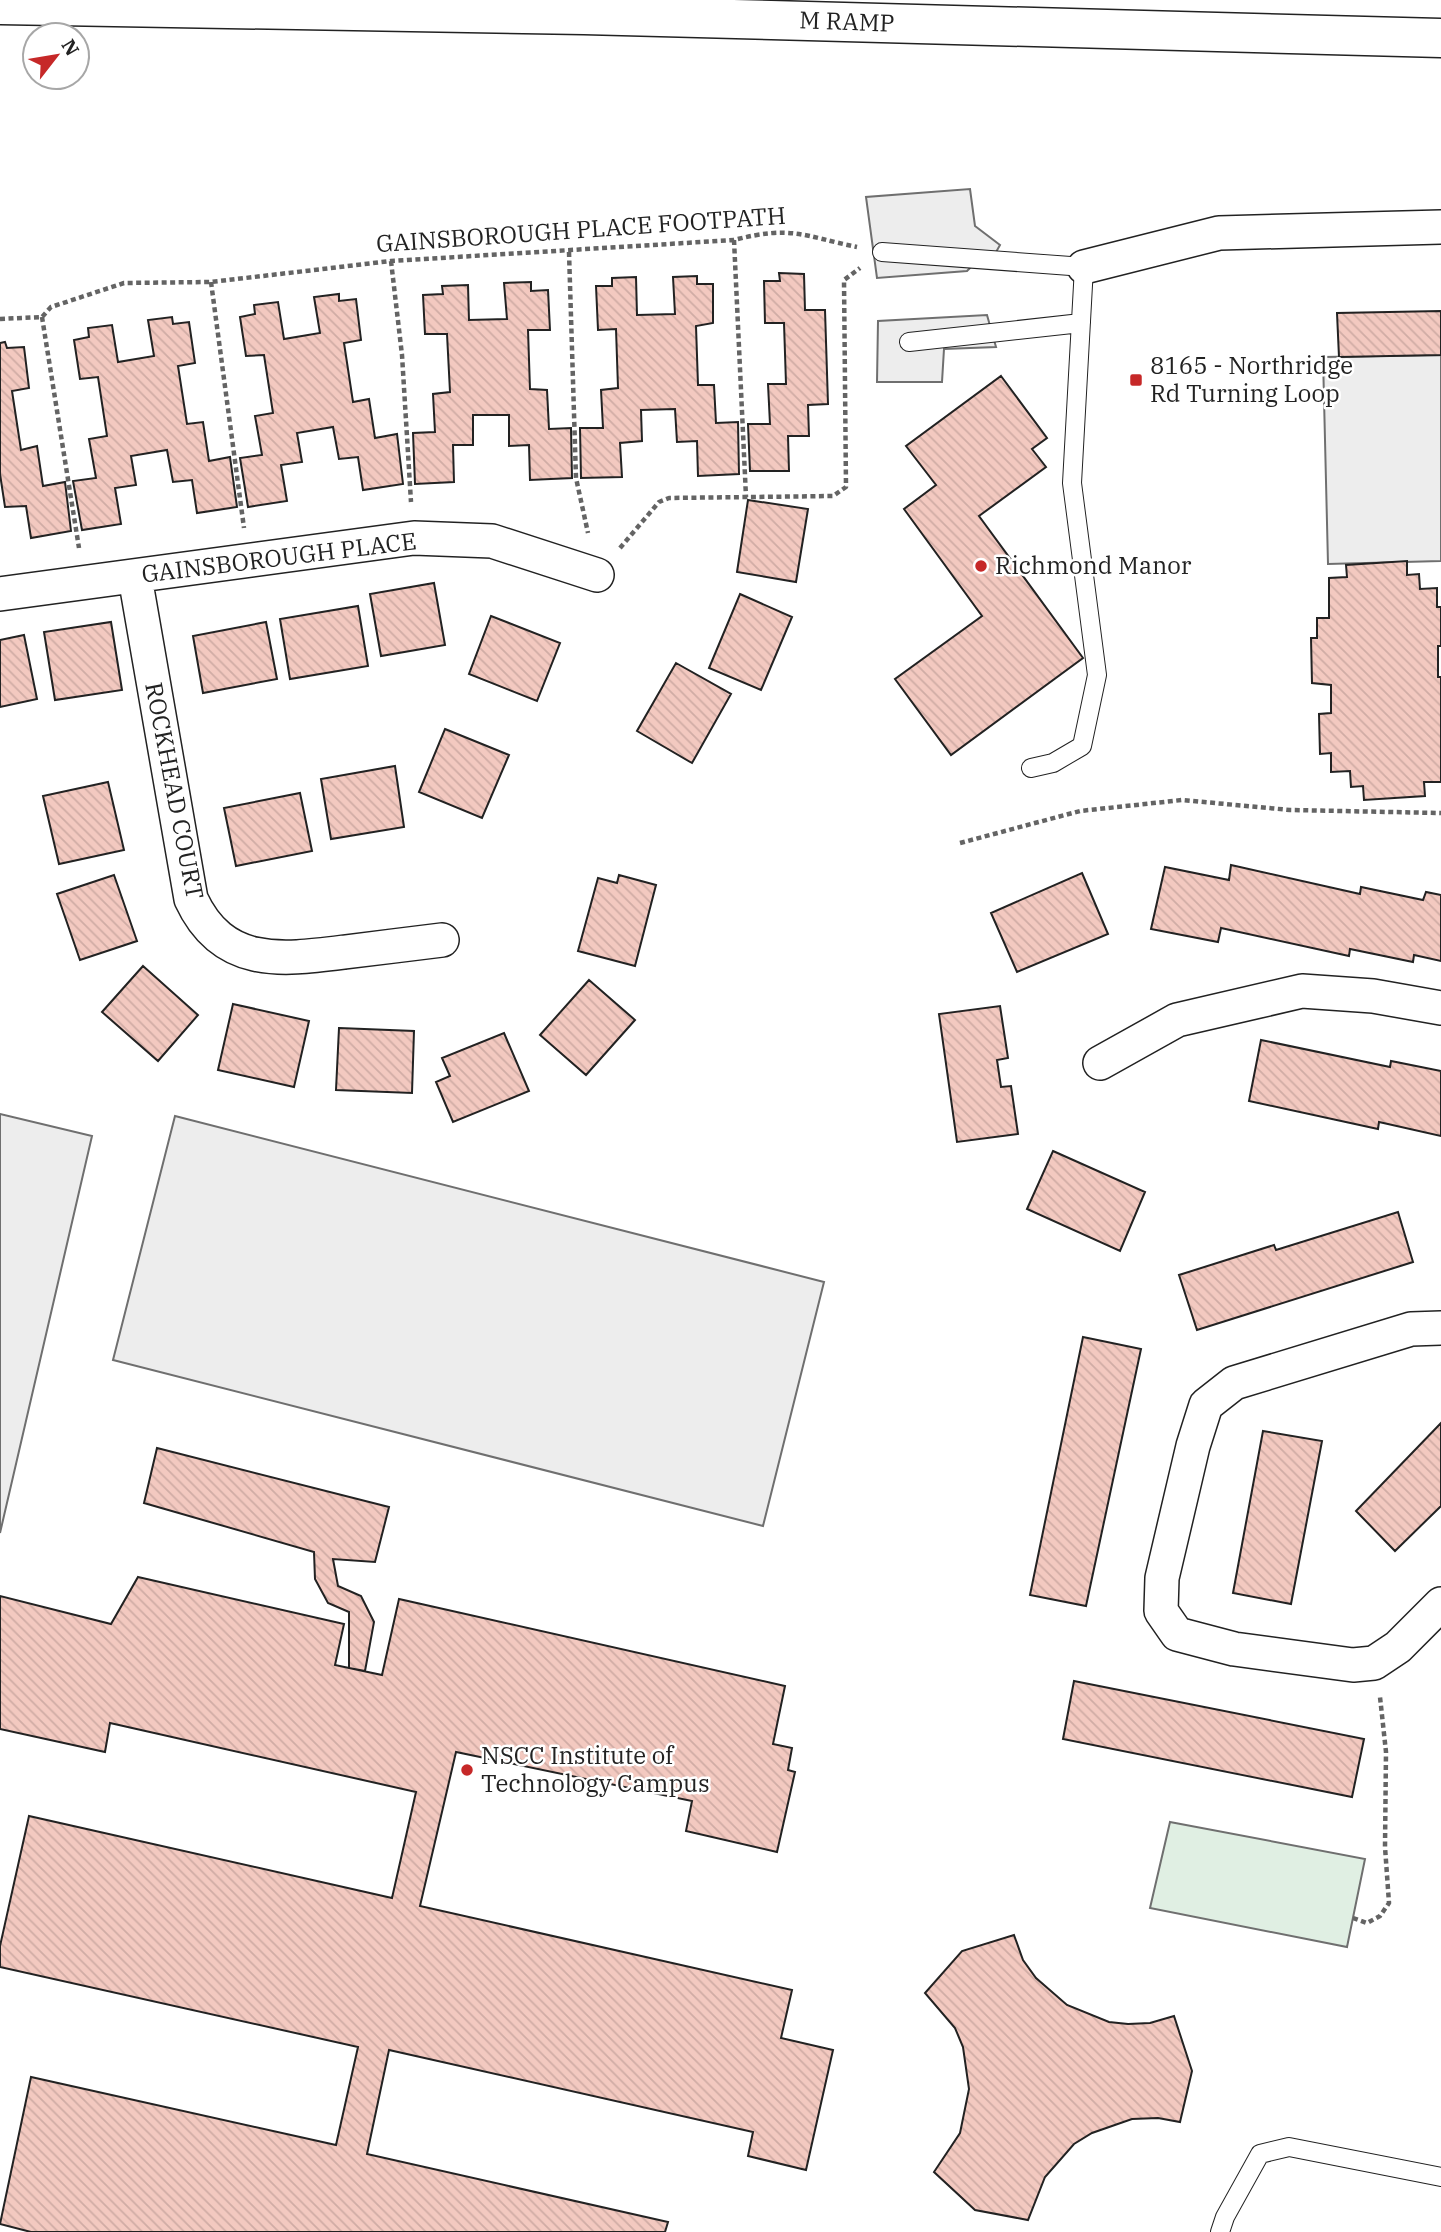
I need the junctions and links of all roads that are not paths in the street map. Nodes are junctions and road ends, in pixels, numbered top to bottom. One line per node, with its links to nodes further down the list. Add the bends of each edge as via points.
1 (0, 5): 2 (highway, M RAMP)
2 (1441, 38)
3 (1441, 227): 5 (street, via 1219,233)
4 (882, 251): 5 (lane)
5 (1084, 267): 6 (lane)
6 (1081, 323): 7 (lane); 11 (lane, via 1072,483 1097,675 1082,746 1053,764)
7 (909, 342)
8 (597, 575): 9 (street, GAINSBOROUGH PLACE, via 492,541 414,538)
9 (135, 577): 10 (street, GAINSBOROUGH PLACE); 12 (street, ROCKHEAD COURT, via 191,899 213,933 250,953 284,960)
10 (0, 594)
11 (1031, 768)
12 (442, 940)
13 (1441, 1008): 14 (street, via 1373,996 1302,991 1177,1020)
14 (1100, 1063)
15 (1441, 1328): 16 (street, via 1411,1329 1234,1383 1206,1405 1162,1577 1161,1611 1177,1634 1234,1649 1353,1665 1374,1663 1398,1647)
16 (1441, 1604)
17 (1441, 2177): 18 (lane, via 1289,2147 1261,2154)
18 (1220, 2232)

